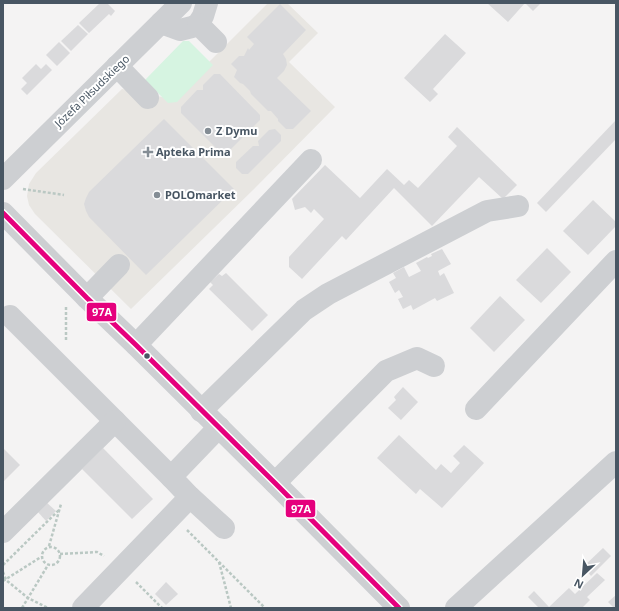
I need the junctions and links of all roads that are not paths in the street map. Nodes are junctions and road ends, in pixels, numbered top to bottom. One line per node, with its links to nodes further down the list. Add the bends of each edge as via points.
1 (181, 3): 3 (street, Józefa Piłsudskiego)
2 (207, 3): 4 (street, via 204,16)
3 (161, 23): 4 (street, via 180,30); 6 (street, Józefa Piłsudskiego)
4 (198, 24): 5 (street)
5 (216, 42)
6 (117, 66): 7 (street); 9 (street, Józefa Piłsudskiego)
7 (148, 98)
8 (311, 160): 16 (street)
9 (3, 179)
10 (518, 206): 19 (street, via 487,211 328,294 304,310)
11 (3, 213): 14 (street)
12 (616, 261): 18 (street)
13 (119, 264): 14 (street)
14 (87, 298): 16 (street)
15 (10, 316): 20 (street)
16 (136, 345): 19 (street)
17 (434, 366): 24 (street, via 417,358 386,371)
18 (476, 409)
19 (202, 411): 21 (street)
20 (115, 421): 23 (street); 26 (street)
21 (218, 427): 23 (street); 24 (street)
22 (616, 462): 30 (street)
23 (171, 477): 25 (street)
24 (275, 483): 29 (street)
25 (190, 497): 27 (street); 28 (street)
26 (5, 527)
27 (224, 528)
28 (83, 608)
29 (399, 608)
30 (456, 608)

